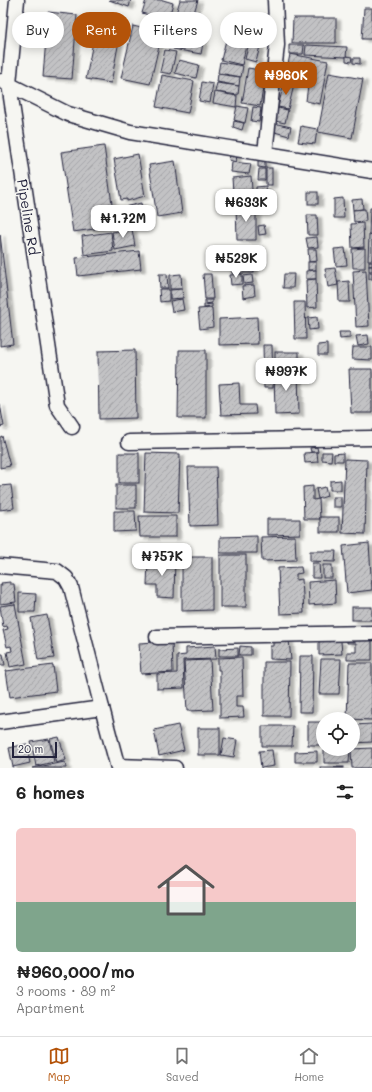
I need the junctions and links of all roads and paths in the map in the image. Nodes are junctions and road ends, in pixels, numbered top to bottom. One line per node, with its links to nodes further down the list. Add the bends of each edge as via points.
1 (17, 0): 3 (street, Pipeline Rd)
2 (275, 0): 4 (street, via 277,45)
3 (4, 82): 4 (street, via 68,114 130,132); 6 (street, Pipeline Rd, via 57,405)
4 (265, 153): 5 (street)
5 (372, 171)
6 (72, 427)
7 (372, 438): 8 (street)
8 (128, 442)
9 (0, 566): 12 (street, via 56,571 66,578 71,586)
10 (372, 633): 11 (street)
11 (157, 637)
12 (102, 708): 13 (street); 14 (street)
13 (0, 722)
14 (118, 767): 15 (street)
15 (174, 768)

